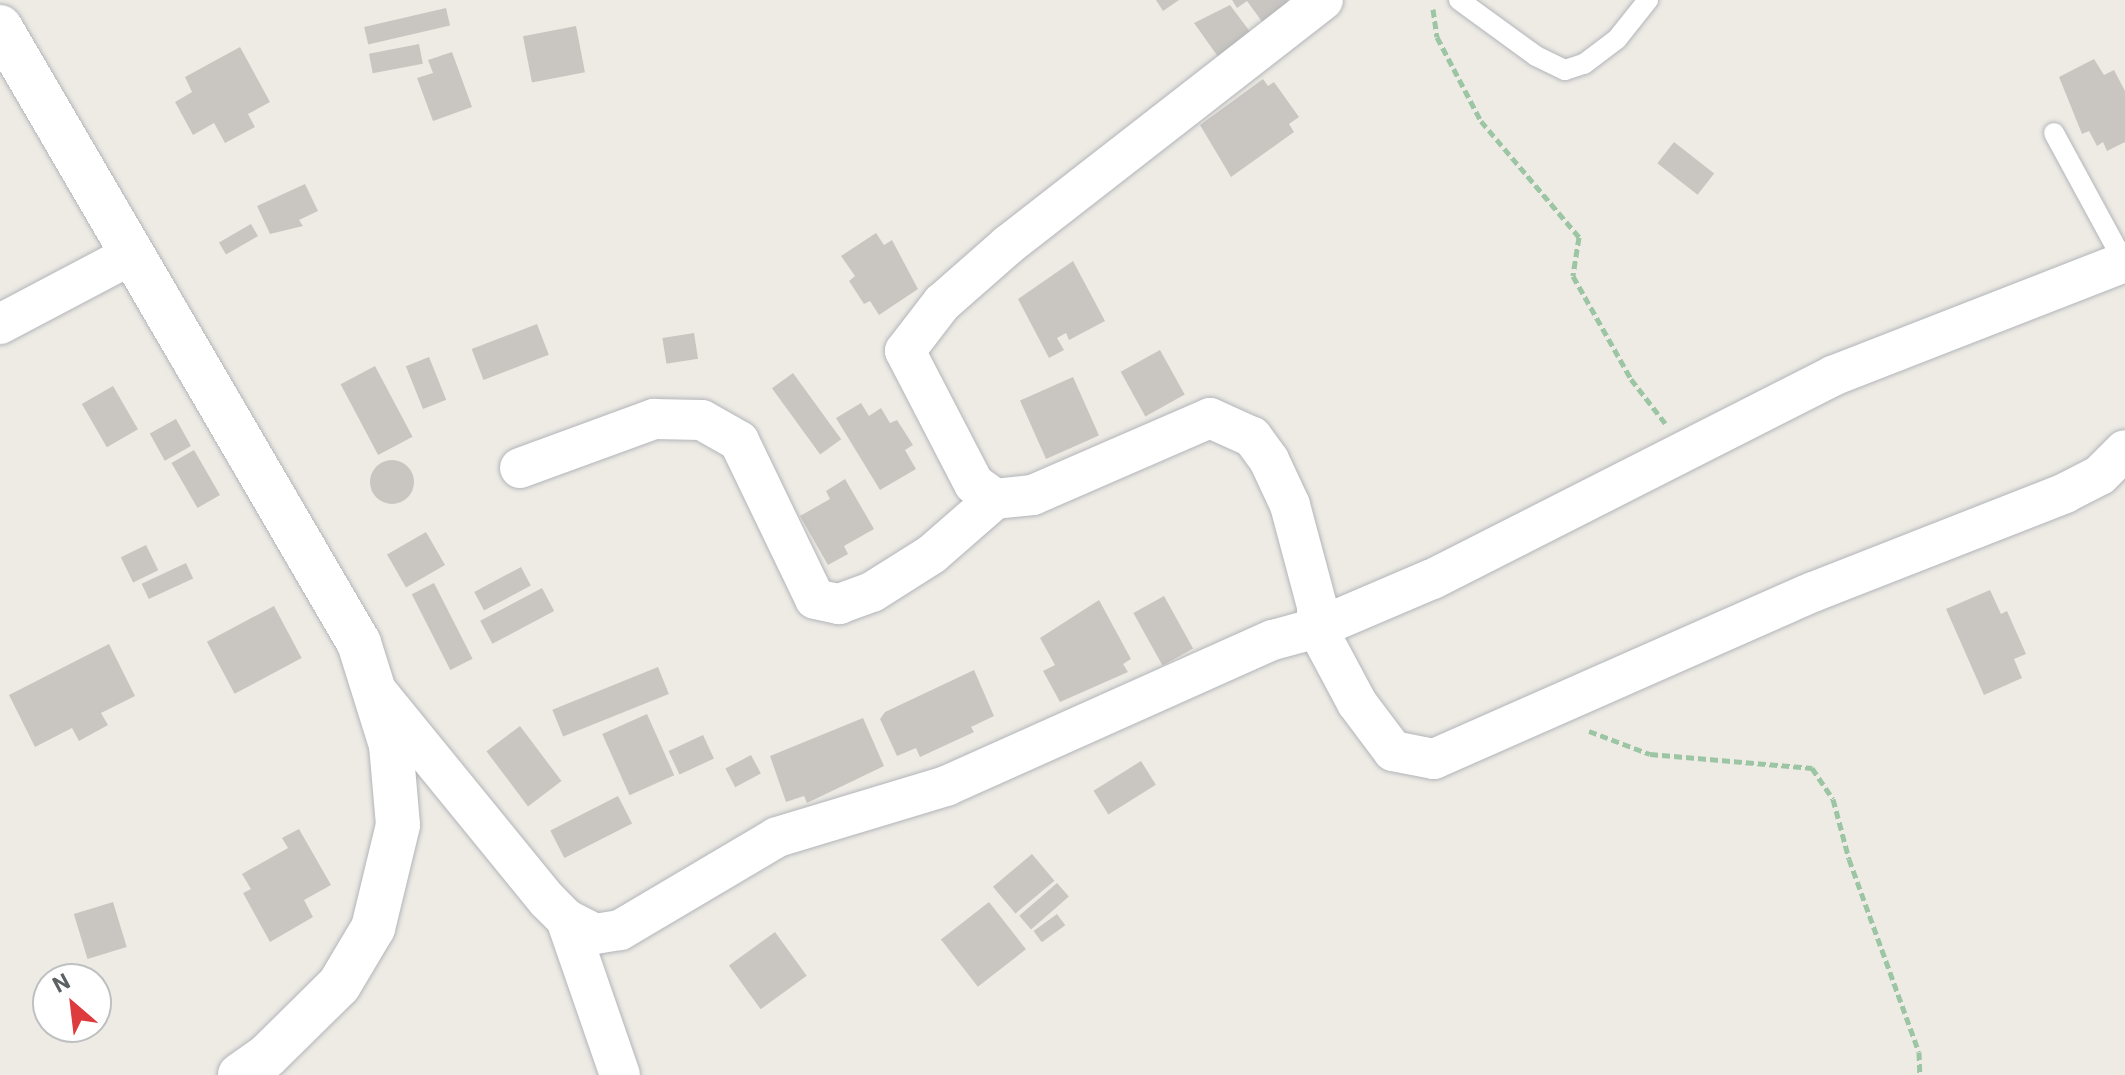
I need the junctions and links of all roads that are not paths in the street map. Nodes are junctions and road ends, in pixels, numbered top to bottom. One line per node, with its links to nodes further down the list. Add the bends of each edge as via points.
1 (1323, 0): 11 (street, via 1008,245 942,303 905,351 974,484)
2 (1459, 0): 3 (lane, via 1536,56 1565,70 1584,64 1617,39)
3 (1648, 0)
4 (0, 27): 6 (street)
5 (2054, 133): 7 (lane)
6 (131, 255): 8 (street); 13 (street, via 359,643)
7 (2125, 262): 12 (street, via 1833,376 1432,579)
8 (0, 324)
9 (2125, 450): 12 (street, via 2100,475 2065,493 1813,592 1434,759 1393,751 1357,703)
10 (520, 468): 11 (street, via 654,419 702,420 739,441 815,599 839,604 872,592 932,554)
11 (995, 499): 12 (street, via 1033,495 1190,423 1210,418 1230,424 1252,437 1290,505 1314,591)
12 (1317, 628): 14 (street, via 1273,640 946,786 777,837 620,930 595,934)
13 (372, 685): 14 (street); 15 (street, via 391,745 398,825 373,928 339,985)
14 (566, 919): 16 (street)
15 (240, 1075)
16 (620, 1075)

